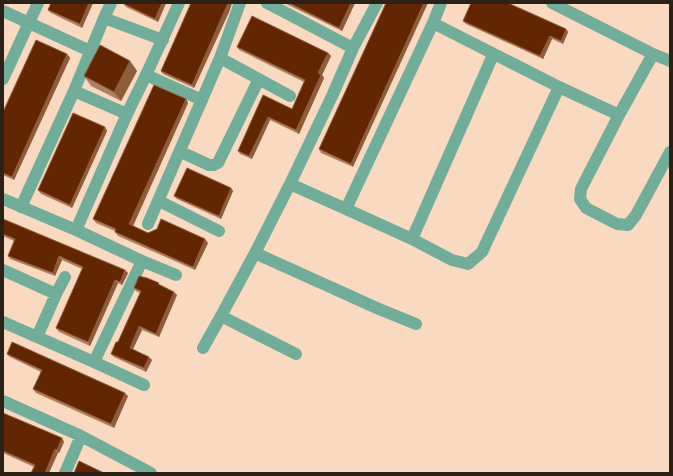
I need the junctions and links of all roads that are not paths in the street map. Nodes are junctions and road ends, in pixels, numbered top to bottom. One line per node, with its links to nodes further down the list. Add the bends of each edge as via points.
1 (38, 3): 11 (street)
2 (111, 3): 10 (street)
3 (179, 3): 13 (street)
4 (240, 3): 18 (street)
5 (267, 3): 14 (street)
6 (377, 3): 14 (street)
7 (441, 3): 12 (street)
8 (552, 3): 17 (street)
9 (3, 11): 11 (street)
10 (104, 18): 13 (street); 15 (street)
11 (28, 23): 15 (street); 21 (street)
12 (433, 23): 16 (street); 35 (street)
13 (163, 40): 20 (street)
14 (353, 48): 31 (street)
15 (90, 51): 24 (street)
16 (493, 54): 23 (street); 39 (street)
17 (653, 54): 19 (street); 28 (street)
18 (220, 58): 22 (street); 26 (street)
19 (670, 61)
20 (146, 75): 26 (street); 27 (street)
21 (3, 79)
22 (259, 79): 25 (street); 29 (street, via 218,163 209,165)
23 (559, 87): 28 (street); 39 (street, via 482,252 468,264 452,260)
24 (74, 91): 27 (street); 34 (street)
25 (290, 96)
26 (202, 100): 29 (street)
27 (127, 114): 37 (street)
28 (620, 115): 30 (street, via 581,189 580,199 586,208 617,224 628,225)
29 (180, 152): 33 (street)
30 (670, 152)
31 (290, 184): 35 (street); 40 (street)
32 (3, 199): 34 (street)
33 (159, 201): 36 (street); 38 (street)
34 (21, 207): 37 (street)
35 (346, 209): 39 (street)
36 (148, 224)
37 (76, 230): 41 (street)
38 (219, 231)
39 (412, 238)
40 (255, 253): 46 (street); 48 (street)
41 (142, 261): 43 (street); 52 (street)
42 (3, 270): 45 (street)
43 (176, 275)
44 (65, 277): 45 (street)
45 (56, 294): 49 (street)
46 (221, 316): 50 (street); 51 (street)
47 (3, 322): 49 (street)
48 (416, 324)
49 (37, 337): 52 (street)
50 (203, 348)
51 (296, 354)
52 (94, 362): 53 (street)
53 (144, 385)
54 (3, 401): 55 (street)
55 (81, 436): 56 (street); 57 (street)
56 (138, 470): 58 (street)
57 (65, 473)
58 (151, 473)

